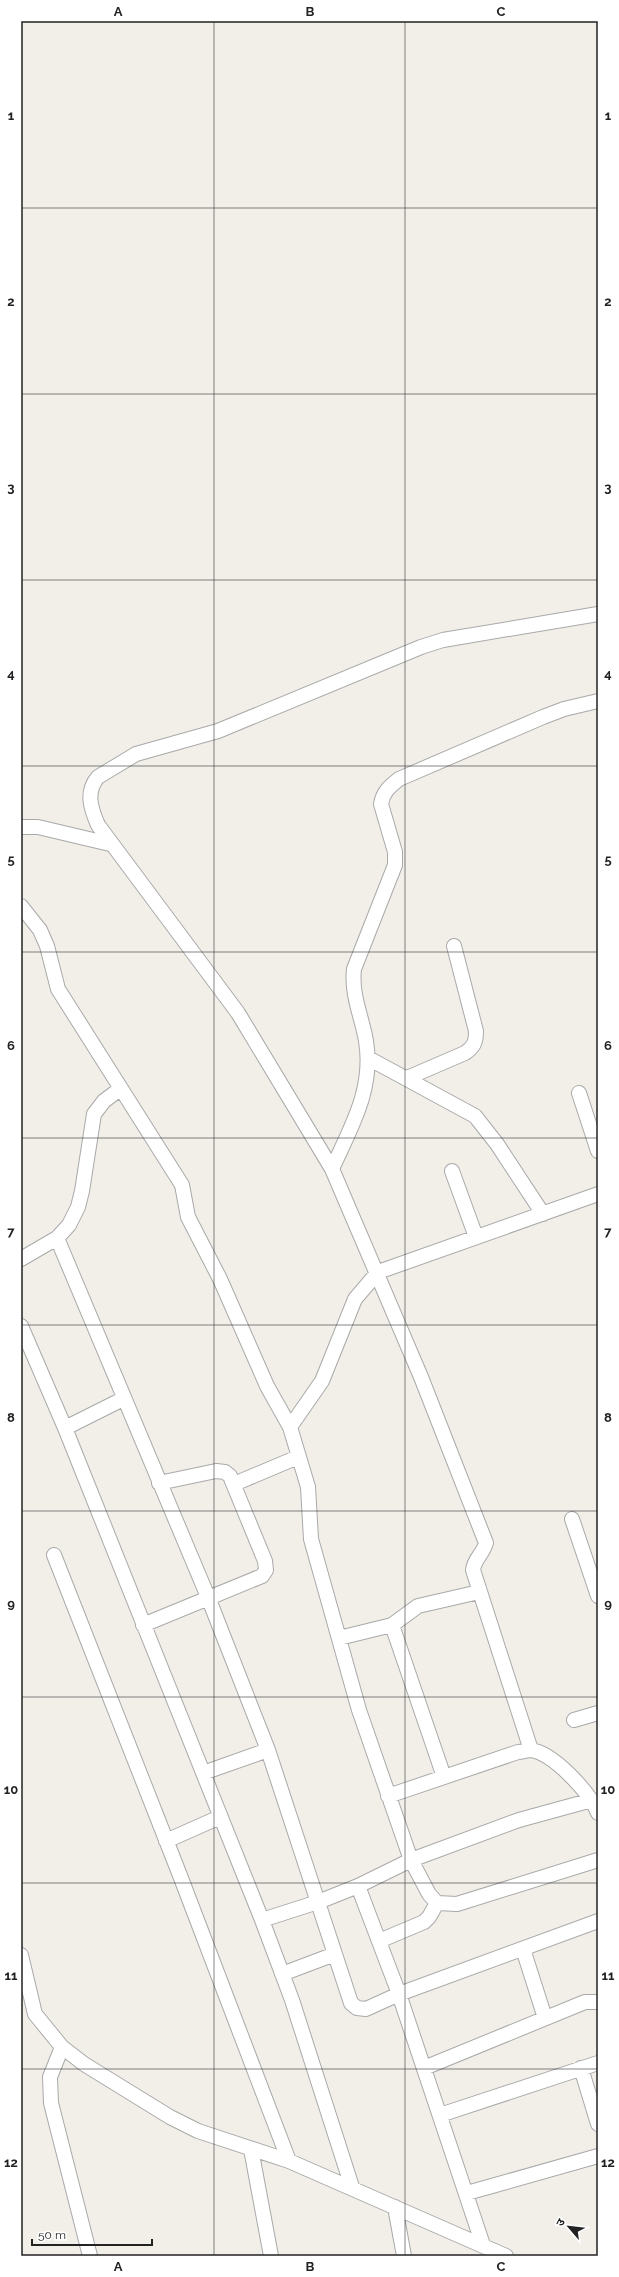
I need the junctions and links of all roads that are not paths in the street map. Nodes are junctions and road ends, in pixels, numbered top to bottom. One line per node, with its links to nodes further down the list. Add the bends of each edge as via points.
1 (598, 614): 4 (street, via 436,642 218,731 136,754 98,777 91,789 92,812)
2 (598, 701): 7 (street, via 543,717 398,779 388,787 381,804 395,852 395,865 354,969 353,983)
3 (21, 827): 4 (street, via 38,827)
4 (110, 844): 12 (street, via 238,1013)
5 (21, 906): 9 (street, via 40,930 47,946 58,989)
6 (454, 946): 8 (street, via 476,1040 466,1054)
7 (368, 1058): 8 (street); 12 (street, via 368,1076 363,1098)
8 (407, 1078): 15 (street, via 475,1116 497,1144)
9 (120, 1089): 17 (street, via 104,1101 94,1114 78,1207 69,1224); 22 (street, via 182,1185 188,1217 220,1279 267,1386)
10 (579, 1093): 11 (street)
11 (598, 1151)
12 (332, 1169): 19 (street)
13 (452, 1171): 16 (street)
14 (598, 1194): 15 (street)
15 (543, 1214): 16 (street)
16 (476, 1237): 19 (street)
17 (57, 1238): 18 (street); 21 (street)
18 (21, 1259)
19 (378, 1272): 22 (street, via 354,1299 322,1381); 29 (street, via 486,1543 473,1564)
20 (21, 1326): 23 (street)
21 (123, 1399): 23 (street); 25 (street)
22 (290, 1427): 24 (street)
23 (65, 1428): 32 (street)
24 (298, 1457): 26 (street); 34 (street, via 308,1487 311,1540)
25 (159, 1483): 26 (street, via 216,1470 225,1472); 31 (street)
26 (234, 1484): 31 (street, via 265,1561 266,1570 262,1576)
27 (572, 1519): 30 (street)
28 (54, 1555): 44 (street)
29 (479, 1592): 33 (street, via 418,1606); 38 (street)
30 (598, 1596)
31 (208, 1597): 32 (street); 37 (street)
32 (143, 1625): 39 (street)
33 (392, 1625): 34 (street); 40 (street)
34 (339, 1638): 41 (street, via 359,1710)
35 (598, 1713): 36 (street)
36 (574, 1720)
37 (268, 1750): 39 (street); 48 (street)
38 (531, 1750): 40 (street); 42 (street, via 555,1762)
39 (203, 1773): 43 (street)
40 (444, 1777): 41 (street)
41 (388, 1796): 45 (street)
42 (595, 1807): 45 (street, via 519,1820)
43 (220, 1817): 44 (street); 50 (street)
44 (166, 1841): 69 (street)
45 (411, 1860): 47 (street); 49 (street, via 428,1894)
46 (598, 1860): 49 (street, via 457,1904)
47 (358, 1886): 48 (street); 52 (street)
48 (318, 1902): 50 (street); 54 (street)
49 (437, 1903): 52 (street, via 424,1922)
50 (262, 1920): 56 (street)
51 (598, 1922): 53 (street)
52 (379, 1941): 57 (street)
53 (523, 1949): 57 (street); 60 (street)
54 (335, 1954): 56 (street); 57 (street, via 351,2003 357,2008 366,2009)
55 (21, 1955): 58 (street)
56 (282, 1974): 70 (street)
57 (399, 1994): 63 (street)
58 (26, 1995): 61 (street, via 35,2014)
59 (598, 2002): 60 (street, via 585,2002)
60 (545, 2018): 63 (street)
61 (62, 2047): 67 (street, via 84,2064 170,2116 198,2131); 74 (street, via 50,2077 51,2103)
62 (598, 2063): 64 (street)
63 (424, 2068): 65 (street)
64 (581, 2068): 65 (street); 66 (street)
65 (440, 2115): 71 (street)
66 (598, 2124)
67 (252, 2149): 69 (street); 75 (street)
68 (598, 2156): 71 (street)
69 (289, 2161): 70 (street)
70 (352, 2187): 72 (street)
71 (466, 2193): 73 (street)
72 (395, 2207): 73 (street); 76 (street)
73 (483, 2245): 77 (street)
74 (90, 2256)
75 (271, 2256)
76 (404, 2256)
77 (506, 2256)

